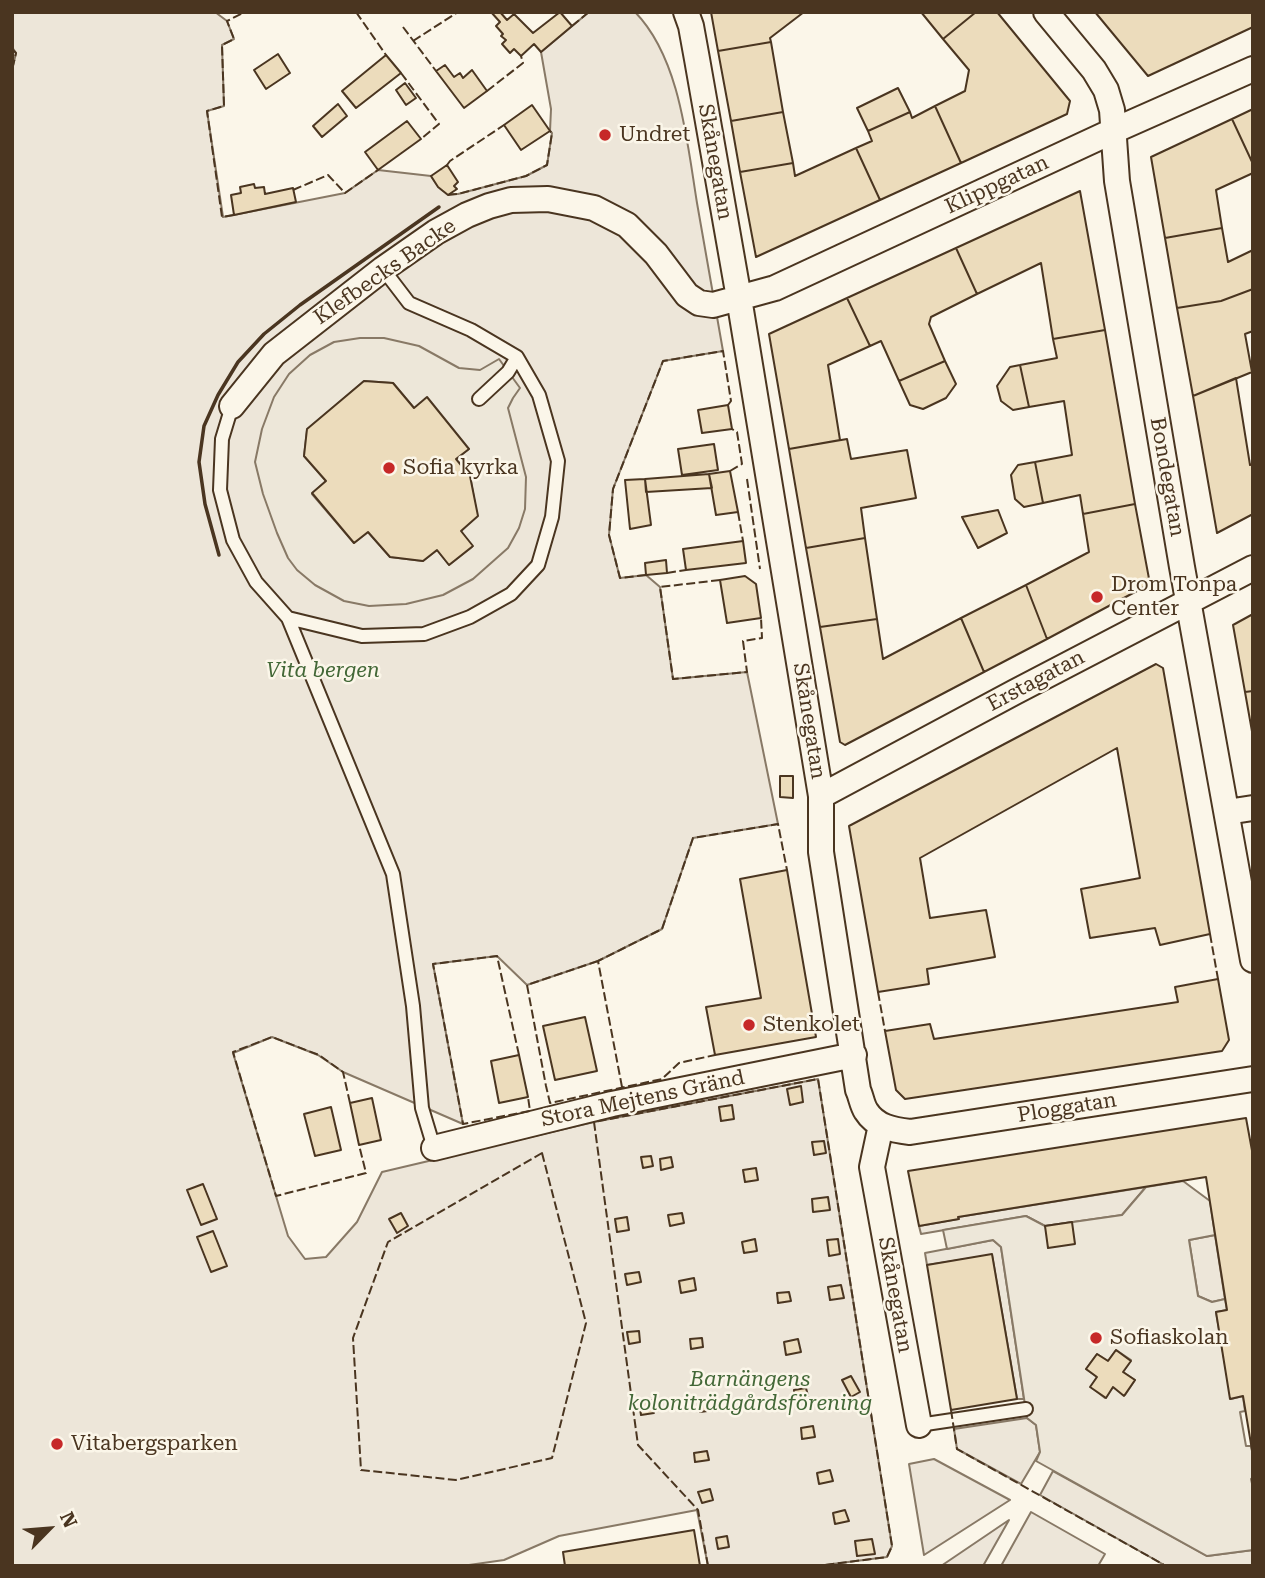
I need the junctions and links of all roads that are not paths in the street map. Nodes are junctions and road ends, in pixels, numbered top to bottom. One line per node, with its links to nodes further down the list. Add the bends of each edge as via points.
1 (686, 12): 6 (street, Skånegatan)
2 (1046, 12): 4 (street, Bondegatan, via 1106,90)
3 (1253, 69): 4 (street, Klippgatan)
4 (1113, 131): 6 (street, Klippgatan, via 784,284); 11 (street, Bondegatan, via 1116,181)
5 (383, 269): 6 (street, Klefbecks Backe, via 467,215 511,200 548,199 594,208 627,225 699,303 713,305); 7 (lane, via 409,303 471,330); 9 (street, Klefbecks Backe, via 274,354)
6 (739, 298): 13 (street, Skånegatan)
7 (517, 357): 8 (lane); 12 (lane, via 539,395 558,461 552,517 538,565 511,594 470,617 424,634 362,636)
8 (480, 399)
9 (232, 406): 12 (lane, via 222,439 220,490 233,540 256,582)
10 (1253, 568): 11 (street, Erstagatan)
11 (1188, 601): 13 (street, Erstagatan); 15 (street, Bondegatan)
12 (288, 618): 20 (lane, via 393,874 413,1006 422,1108)
13 (821, 796): 17 (street, Skånegatan, via 821,852)
14 (1253, 808): 15 (street)
15 (1227, 812): 16 (street, Bondegatan)
16 (1253, 960)
17 (854, 1055): 19 (street, Skånegatan, via 866,1111); 20 (street, Stora Mejtens Gränd, via 612,1104)
18 (1253, 1079): 19 (street, Ploggatan, via 910,1132)
19 (881, 1125): 22 (street, Skånegatan, via 872,1167)
20 (433, 1148)
21 (1026, 1409): 22 (lane)
22 (919, 1425)

